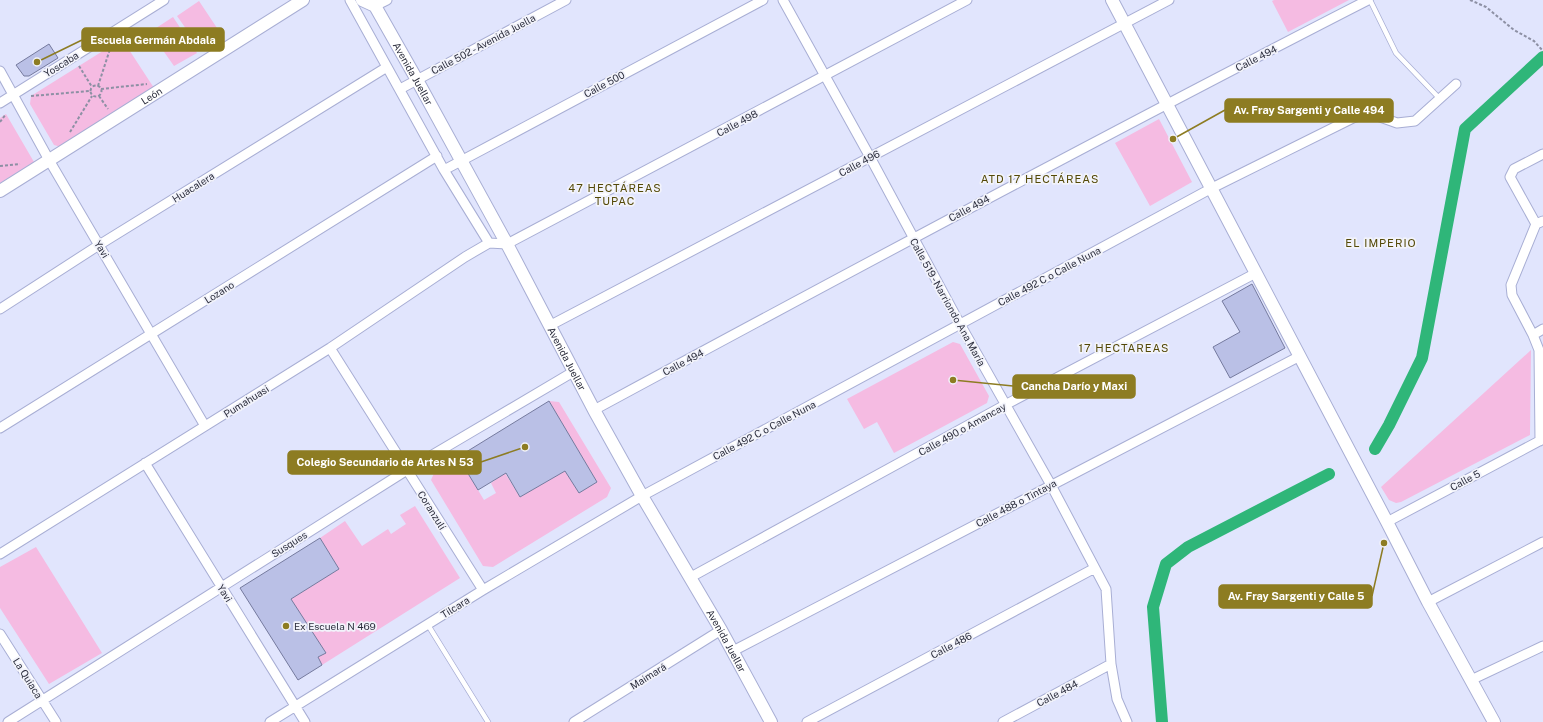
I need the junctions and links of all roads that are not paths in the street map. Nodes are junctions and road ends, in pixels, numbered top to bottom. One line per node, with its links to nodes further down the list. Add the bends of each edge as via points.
1 (164, 0): 21 (street, Yoscaba)
2 (302, 0): 28 (street, León)
3 (350, 0): 15 (street)
4 (362, 0): 13 (street)
5 (387, 0): 13 (street)
6 (566, 0): 18 (street, Calle 502 - Avenida Juella)
7 (763, 0): 29 (street, Calle 500)
8 (783, 0): 17 (street, Calle 519 - Narriondo Ana María)
9 (967, 0): 17 (street, Calle 498)
10 (1112, 0): 14 (street)
11 (1169, 0): 14 (street, Calle 496)
12 (1369, 0): 22 (lane, via 1396,53); 24 (street, Calle 494)
13 (375, 6): 18 (street, Avenida Juellar)
14 (1124, 23): 24 (street); 27 (street, Calle 496)
15 (387, 67): 20 (street); 37 (street, Huacalera)
16 (0, 71): 21 (street, Yavi)
17 (824, 77): 27 (street, Calle 519 - Narriondo Ana María); 36 (street, Calle 498)
18 (417, 80): 20 (street, Calle 502 - Avenida Juella); 29 (street, Avenida Juellar)
19 (1456, 84): 22 (street, Calle 492 C o Calle Nuna)
20 (400, 89): 26 (street)
21 (13, 94): 23 (street, Yoscaba); 28 (street, Yavi)
22 (1440, 99): 31 (street, Calle 492 C o Calle Nuna, via 1415,121 1397,122 1369,113 1354,118)
23 (0, 103)
24 (1167, 103): 31 (street); 34 (street, Calle 494)
25 (1543, 154): 33 (street, via 1514,169 1510,177)
26 (437, 156): 30 (street); 43 (street, Lozano)
27 (870, 157): 34 (street, Calle 519 - Narriondo Ana María); 41 (street, Calle 496)
28 (49, 160): 32 (street, León); 37 (street, Yavi)
29 (461, 160): 30 (street, Calle 500); 36 (street, Avenida Juellar)
30 (444, 170): 35 (street)
31 (1212, 188): 38 (street); 40 (street, Calle 492 C o Calle Nuna)
32 (0, 191)
33 (1540, 223): 44 (street, via 1511,285 1512,295)
34 (913, 238): 40 (street, Calle 519 - Narriondo Ana María); 49 (street, Calle 494)
35 (489, 243): 36 (street); 45 (street, Pumahuasi)
36 (507, 244): 41 (street, Avenida Juellar)
37 (100, 245): 39 (street, Huacalera); 43 (street, Yavi)
38 (1256, 274): 46 (street); 48 (street, Calle 490 o Amancay)
39 (0, 309)
40 (960, 324): 48 (street, Calle 519 - Narriondo Ana María); 56 (street, Calle 492 C o Calle Nuna)
41 (549, 326): 47 (street, Avenida Juellar)
42 (1543, 329): 44 (street)
43 (152, 334): 50 (street, Yavi); 51 (street, Lozano)
44 (1533, 335): 52 (street, via 1539,350)
45 (330, 348): 50 (street, Pumahuasi); 54 (street, Coranzulí)
46 (1300, 356): 55 (street, Calle 488 o Tintaya); 57 (street)
47 (574, 372): 49 (street, Avenida Juellar); 54 (street, Susques)
48 (1005, 405): 55 (street, Calle 519 - Narriondo Ana María); 61 (street, Calle 490 o Amancay)
49 (594, 410): 56 (street, Avenida Juellar)
50 (205, 426): 53 (street, Pumahuasi)
51 (0, 428)
52 (1541, 440): 57 (street, Calle 5)
53 (145, 463): 59 (street, Pumahuasi); 62 (street, Yavi)
54 (407, 470): 62 (street, Susques); 63 (street, Coranzulí)
55 (1051, 485): 60 (street, Calle 519 - Narriondo Ana María); 69 (street, Calle 488 o Tintaya)
56 (642, 496): 61 (street, Avenida Juellar); 63 (street, Tilcara)
57 (1387, 522): 64 (street)
58 (1543, 542): 64 (street)
59 (0, 554)
60 (1095, 568): 70 (street, Calle 519 - Narriondo Ana María, via 1106,589); 81 (street, Calle 486)
61 (691, 577): 66 (street, Avenida Juellar)
62 (222, 587): 72 (street, Susques); 73 (street, Yavi)
63 (483, 590): 65 (street, Tilcara)
64 (1428, 602): 71 (street)
65 (428, 624): 73 (street, Tilcara); 78 (lane)
66 (722, 630): 69 (street, Avenida Juellar); 79 (street, Maimará)
67 (0, 634): 72 (street, La Quiaca)
68 (1543, 646): 71 (street)
69 (733, 651): 80 (street, Avenida Juellar)
70 (1111, 664): 82 (street, Calle 484); 83 (street, Calle 519 - Narriondo Ana María, via 1117,699)
71 (1471, 680): 84 (street)
72 (42, 700): 74 (street, Susques); 75 (street, La Quiaca)
73 (296, 707): 76 (street, Tilcara); 77 (street, Yavi)
74 (8, 722)
75 (56, 722)
76 (270, 722)
77 (305, 722)
78 (488, 722)
79 (574, 722)
80 (771, 722)
81 (807, 722)
82 (1003, 722)
83 (1127, 722)
84 (1494, 722)

